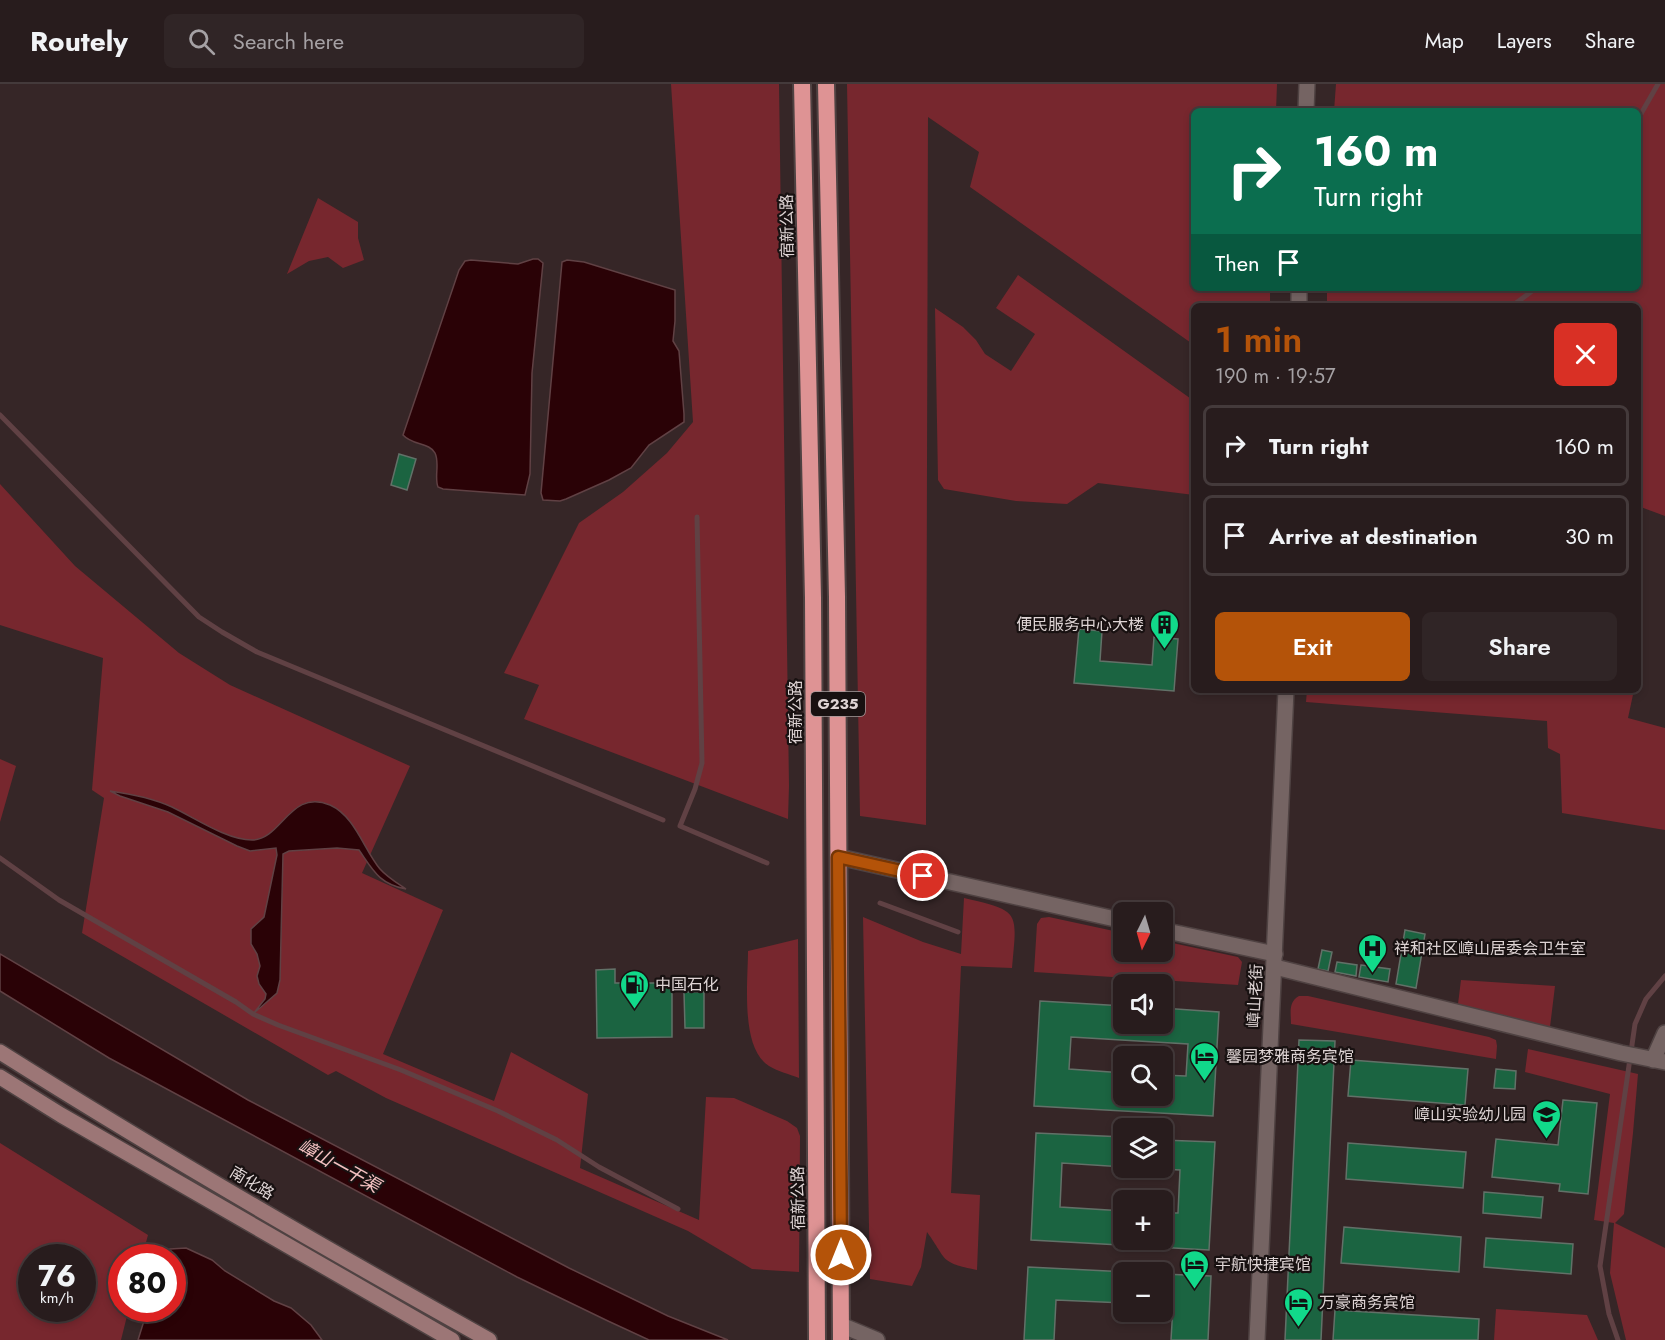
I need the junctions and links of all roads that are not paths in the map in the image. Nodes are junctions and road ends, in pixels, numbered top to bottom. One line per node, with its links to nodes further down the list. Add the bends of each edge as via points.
1 (802, 84): 14 (highway, 宿新公路 / G235, via 813,598)
2 (826, 84): 6 (highway, G235, via 837,597)
3 (1306, 84): 4 (street)
4 (1305, 108)
5 (1286, 693): 9 (street, 嶂山老街)
6 (838, 857): 7 (street); 15 (highway, G235)
7 (1113, 919)
8 (1173, 933): 9 (street)
9 (1275, 960): 12 (street); 19 (street, 嶂山老街)
10 (1665, 1033): 12 (street)
11 (0, 1052): 17 (main road, 南化路, via 342,1257)
12 (1659, 1061)
13 (0, 1077): 16 (main road)
14 (817, 1332)
15 (842, 1332): 18 (street)
16 (452, 1340)
17 (489, 1340)
18 (877, 1340)
19 (1257, 1340)

